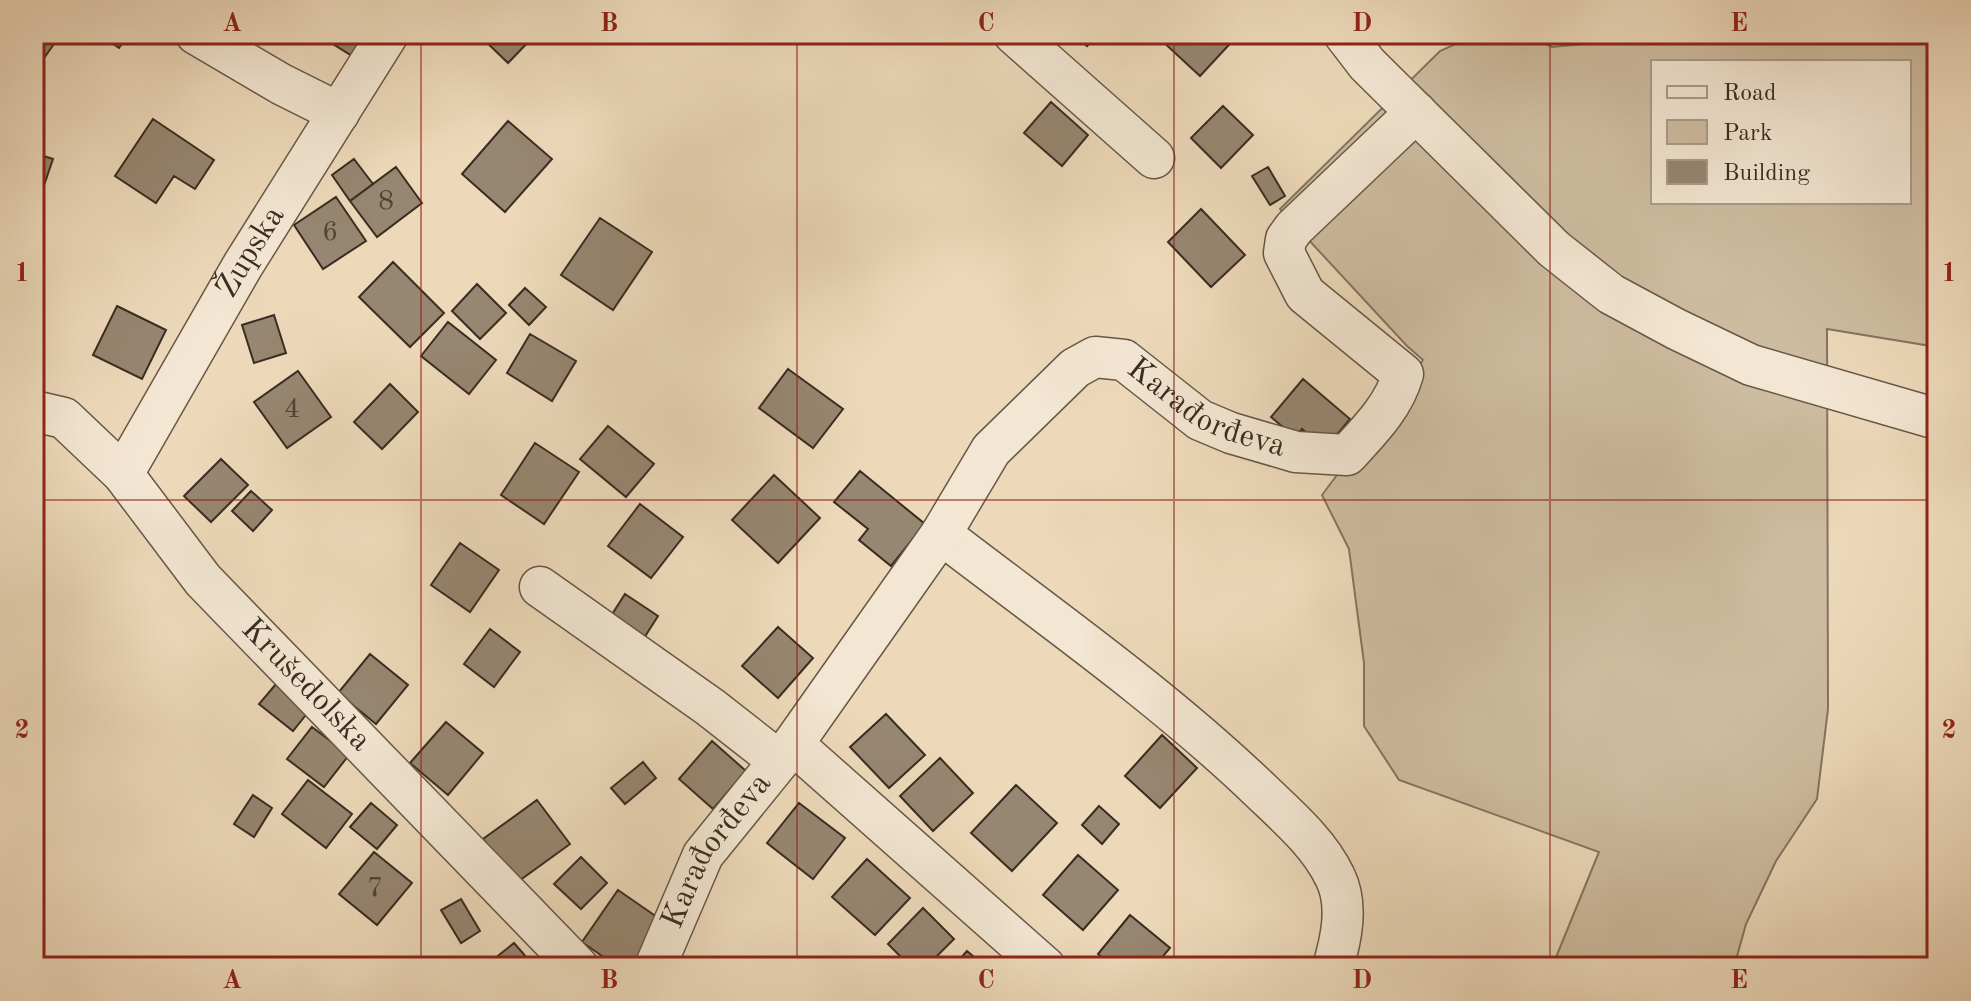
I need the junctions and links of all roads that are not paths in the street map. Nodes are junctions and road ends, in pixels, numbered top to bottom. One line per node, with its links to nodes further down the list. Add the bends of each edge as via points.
1 (196, 34): 6 (street)
2 (388, 34): 6 (street, Župska)
3 (1014, 34): 7 (street)
4 (1344, 34): 5 (street)
5 (1416, 112): 9 (street, via 1554,249 1611,294 1751,365); 11 (street, Karađorđeva, via 1286,239 1284,253 1305,294 1403,374 1378,421 1347,455 1296,452 1231,433 1200,420 1124,360 1095,357 1075,368 991,450)
6 (339, 113): 10 (street, Župska, via 243,265)
7 (1154, 158)
8 (34, 411): 10 (street, Krušedolska, via 64,418)
9 (1937, 419)
10 (123, 474): 14 (street, Krušedolska, via 203,580)
11 (941, 534): 13 (street, Karađorđeva); 17 (street, via 1212,744 1306,834 1336,879 1342,938)
12 (540, 587): 13 (street, via 710,707)
13 (786, 752): 15 (street, Karađorđeva, via 703,855); 16 (street, Karađorđeva)
14 (578, 967)
15 (655, 967)
16 (1045, 967)
17 (1333, 967)

